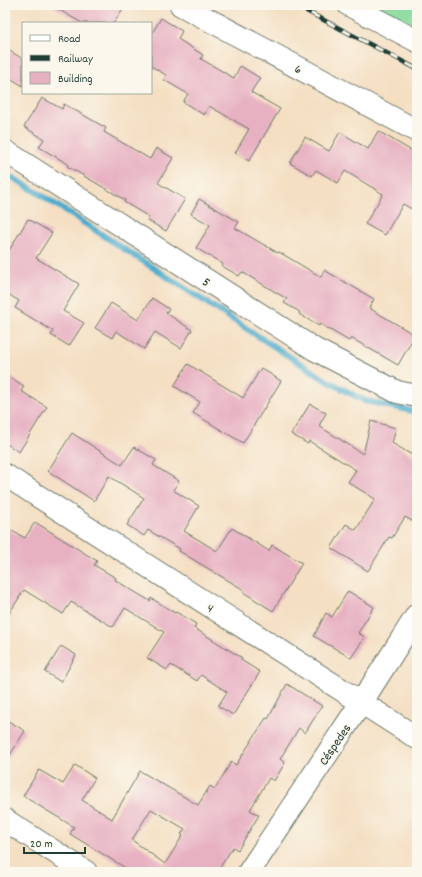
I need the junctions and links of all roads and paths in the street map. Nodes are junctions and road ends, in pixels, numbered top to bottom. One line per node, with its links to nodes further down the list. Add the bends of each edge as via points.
1 (180, 5): 4 (street, 6)
2 (348, 5): 3 (street)
3 (417, 41)
4 (417, 131)
5 (5, 151): 6 (street, 5, via 314,349 397,392)
6 (417, 396)
7 (5, 475): 9 (street, 4)
8 (417, 615): 9 (street, Céspedes)
9 (361, 703): 10 (street, 4); 13 (street, Céspedes)
10 (417, 738)
11 (5, 820): 12 (street)
12 (86, 872)
13 (249, 872)

